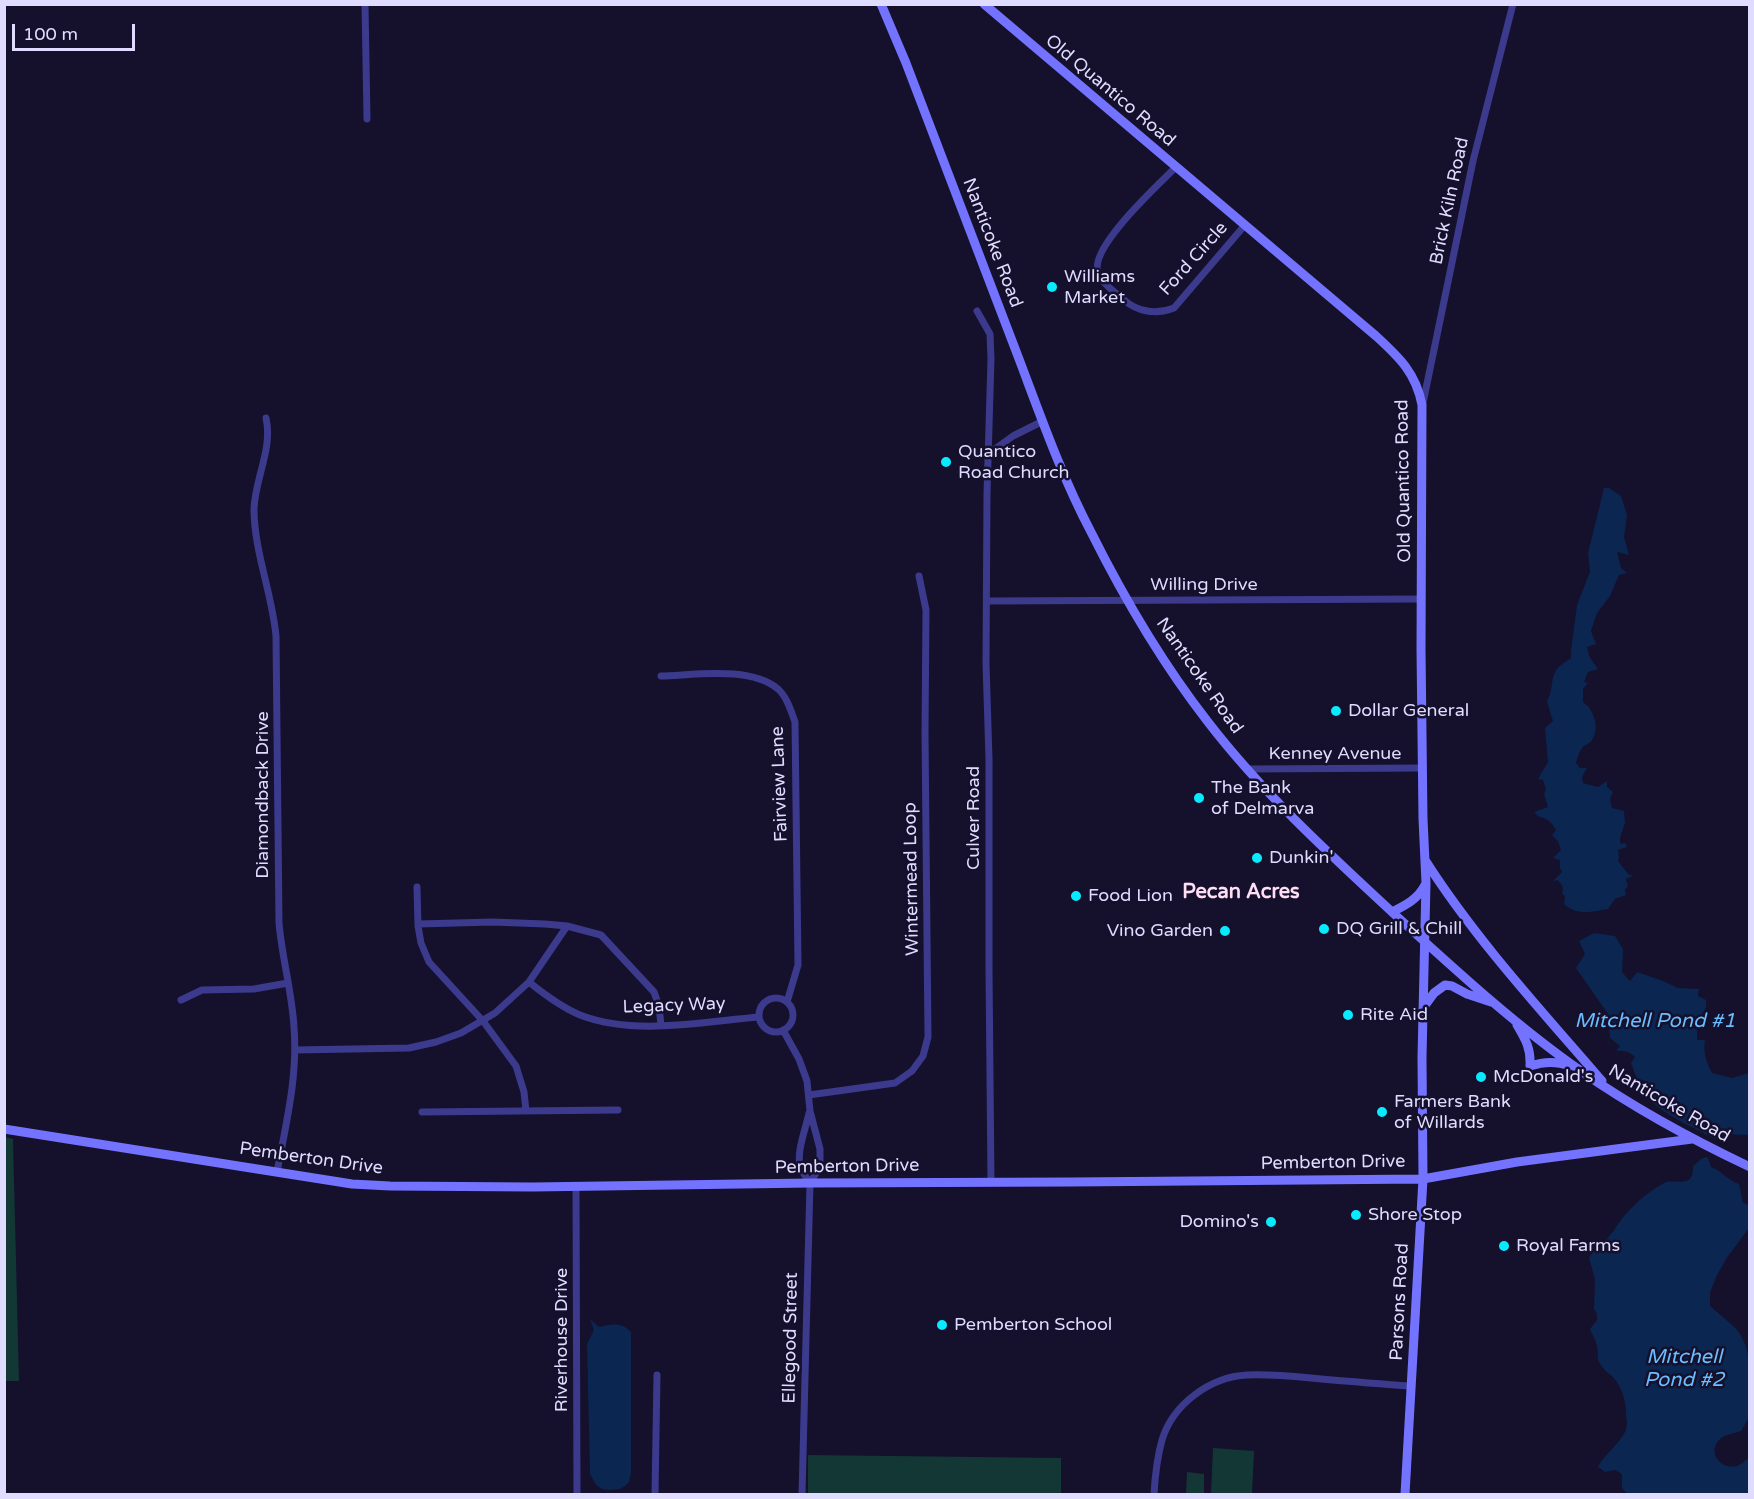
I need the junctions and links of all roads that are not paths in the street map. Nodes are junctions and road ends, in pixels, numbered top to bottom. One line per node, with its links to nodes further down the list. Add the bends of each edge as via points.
1 (365, 4): 5 (street)
2 (881, 4): 11 (street, Nanticoke Road)
3 (984, 4): 6 (street, Old Quantico Road)
4 (1513, 4): 9 (street, Brick Kiln Road, via 1473,161)
5 (367, 118)
6 (1176, 167): 7 (street, Old Quantico Road); 7 (street, Ford Circle, via 1128,216 1096,263 1103,281 1127,303 1138,310 1174,308)
7 (1245, 225): 9 (street, Old Quantico Road, via 1398,356 1414,377)
8 (977, 311): 12 (street, Culver Road, via 990,334)
9 (1422, 405): 14 (street, Old Quantico Road)
10 (266, 418): 28 (street, Diamondback Drive, via 268,439 254,510 276,636 279,923)
11 (1043, 421): 12 (street); 15 (street, Nanticoke Road, via 1078,506)
12 (988, 454): 16 (street, Culver Road)
13 (919, 576): 41 (street, Wintermead Loop, via 926,610 928,1037 923,1056 912,1071 895,1083)
14 (1421, 599): 15 (street, Willing Drive); 18 (street, Old Quantico Road)
15 (1127, 600): 16 (street, Willing Drive); 19 (street, Nanticoke Road, via 1174,675)
16 (987, 601): 51 (street, Culver Road)
17 (661, 676): 30 (street, Fairview Lane, via 757,677 779,690 789,705 795,722 798,965)
18 (1423, 768): 19 (street, Kenney Avenue); 20 (street, Old Quantico Road)
19 (1248, 769): 23 (street, Nanticoke Road, via 1300,825)
20 (1425, 860): 21 (street, Parsons Road); 40 (street, via 1467,919)
21 (1426, 883): 23 (street, via 1414,899); 26 (street, Parsons Road)
22 (417, 887): 24 (street)
23 (1392, 912): 26 (street, Nanticoke Road)
24 (418, 924): 25 (street, via 493,922); 35 (street, via 429,962)
25 (567, 926): 27 (street); 36 (street, via 601,935 620,955 654,992)
26 (1425, 942): 31 (street, Nanticoke Road); 32 (street, Parsons Road)
27 (529, 982): 35 (street, via 506,1006); 36 (street, Legacy Way, via 553,1000 593,1019 631,1026)
28 (288, 983): 29 (street, via 254,989 202,990); 38 (street, Diamondback Drive)
29 (181, 1000)
30 (787, 1002): 33 (street, via 767,1000); 37 (street, via 793,1018)
31 (1495, 1003): 32 (street, via 1445,985); 34 (street, Nanticoke Road)
32 (1423, 1008): 50 (street, Parsons Road)
33 (759, 1017): 36 (street, Legacy Way); 37 (street, via 768,1030)
34 (1512, 1018): 39 (street, Nanticoke Road); 39 (street, via 1527,1041 1530,1066 1564,1064)
35 (483, 1021): 38 (street, via 449,1038 409,1048); 43 (street, via 516,1066)
36 (661, 1025)
37 (783, 1030): 41 (street, via 799,1059)
38 (295, 1050): 49 (street, Diamondback Drive)
39 (1578, 1069): 40 (street, Nanticoke Road)
40 (1609, 1090): 47 (street, Nanticoke Road)
41 (809, 1095): 44 (street)
42 (618, 1110): 43 (street)
43 (526, 1111): 45 (street)
44 (810, 1111): 52 (street, via 800,1158 801,1169); 52 (street, via 820,1167)
45 (422, 1112)
46 (4, 1129): 49 (street, Pemberton Drive)
47 (1692, 1139): 48 (street, Nanticoke Road); 50 (street, Pemberton Drive)
48 (1749, 1167)
49 (278, 1172): 53 (street, Pemberton Drive, via 380,1186)
50 (1423, 1179): 51 (street, Pemberton Drive); 55 (street, Parsons Road)
51 (991, 1182): 52 (street, Pemberton Drive)
52 (810, 1183): 53 (street, Pemberton Drive); 58 (street, Ellegood Street)
53 (576, 1186): 56 (street, Riverhouse Drive)
54 (657, 1375): 57 (street)
55 (1411, 1386): 59 (street, via 1247,1375 1212,1384 1173,1416 1162,1440); 60 (street, Parsons Road)
56 (577, 1494)
57 (655, 1494)
58 (802, 1494)
59 (1154, 1494)
60 (1405, 1494)

